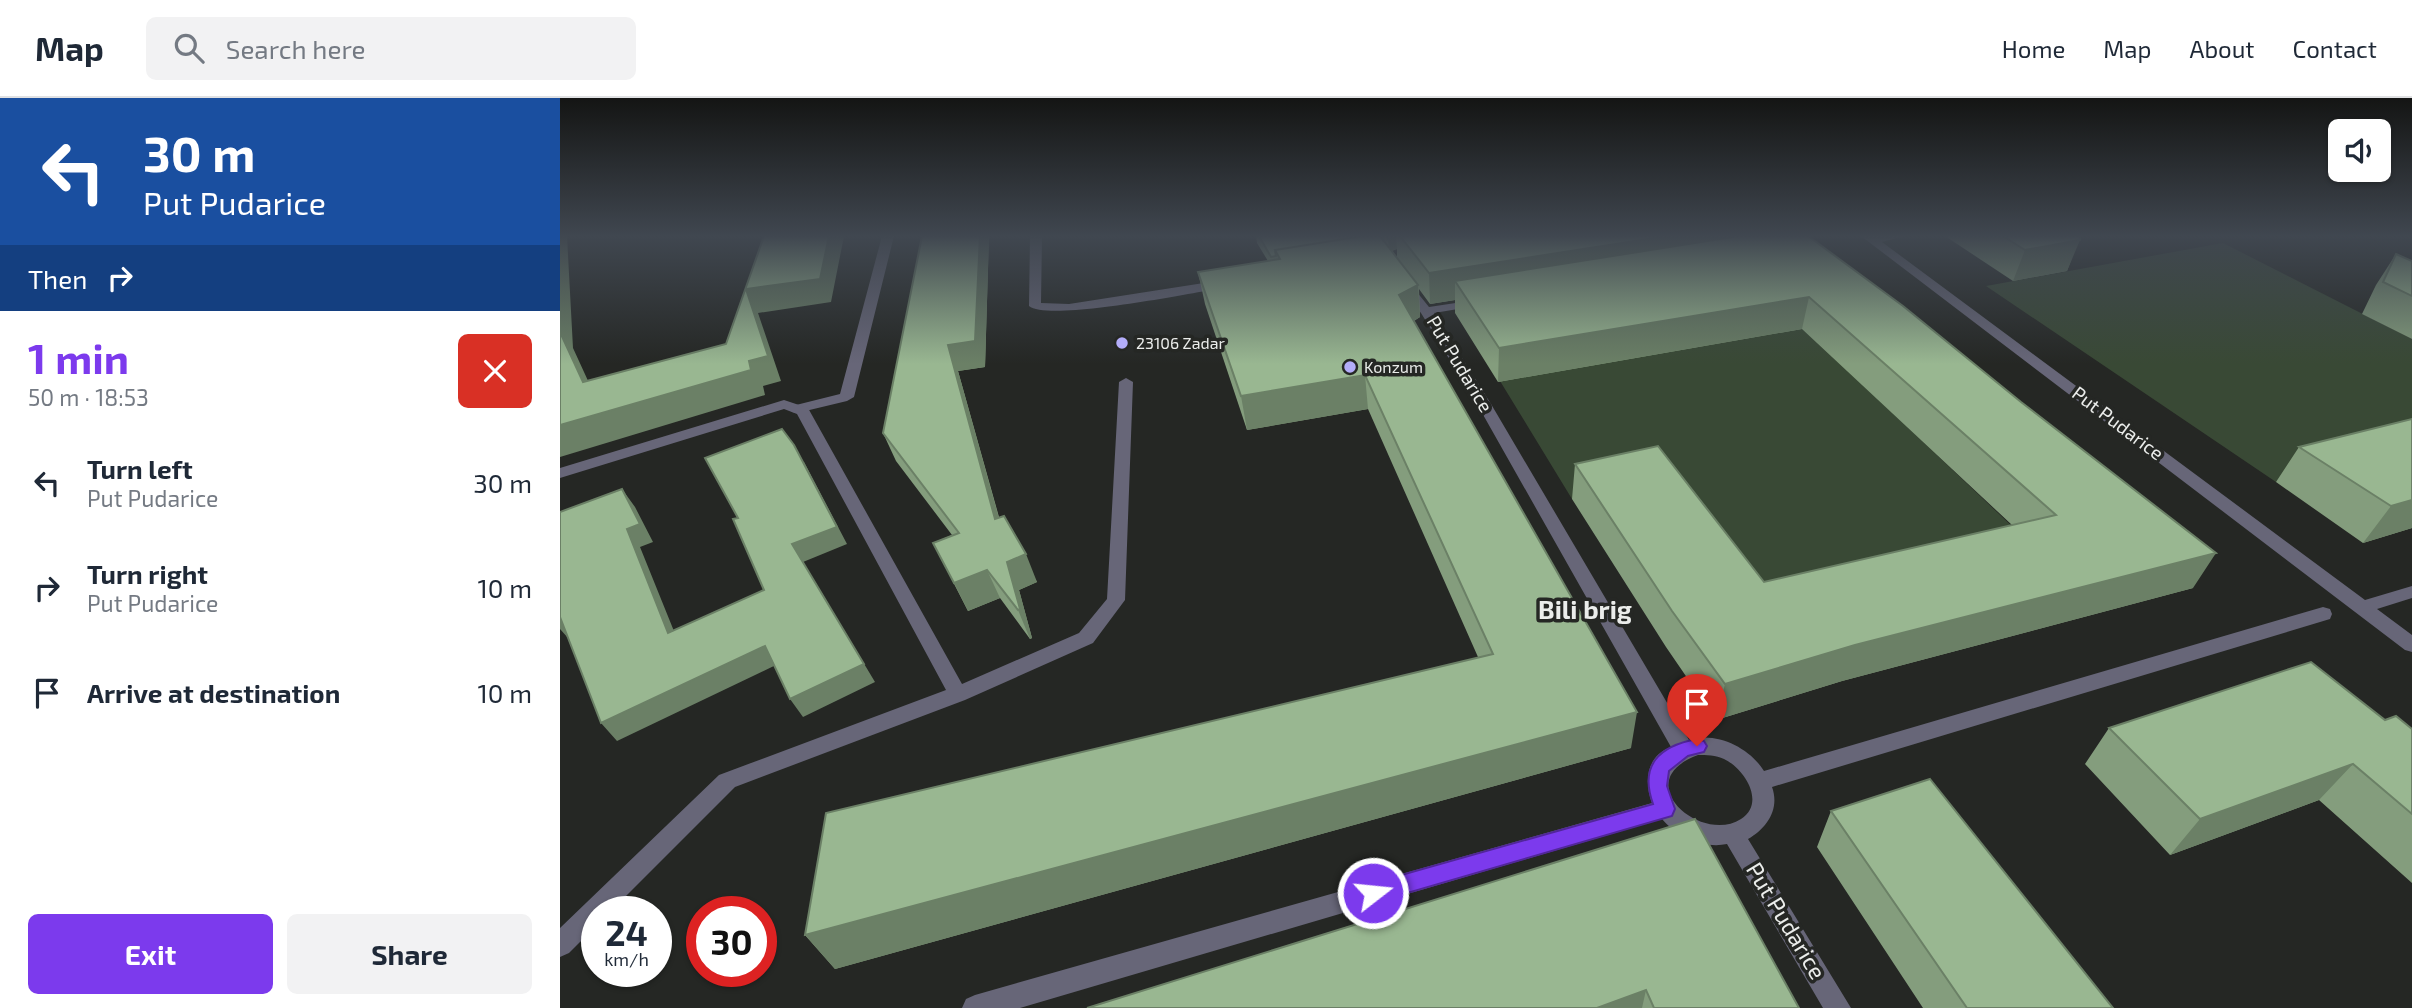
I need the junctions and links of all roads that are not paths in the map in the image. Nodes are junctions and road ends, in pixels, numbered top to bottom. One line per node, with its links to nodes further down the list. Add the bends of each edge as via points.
1 (877, 278): 9 (street, via 848,397)
2 (1035, 278): 5 (street, via 1035,306 1069,308)
3 (1400, 278): 7 (street)
4 (1924, 278): 12 (street, Put Pudarice)
5 (1233, 282)
6 (1494, 300): 7 (street, Put Pudarice)
7 (1426, 311): 16 (street, Put Pudarice)
8 (1126, 382): 15 (street, via 1116,600 1086,638)
9 (797, 409): 10 (street, via 784,404); 15 (street, via 803,411)
10 (560, 473)
11 (2412, 592): 12 (street)
12 (2363, 607): 14 (street, Put Pudarice)
13 (2323, 614): 17 (street)
14 (2412, 645)
15 (958, 694): 20 (street, via 727,781)
16 (1683, 749): 17 (street, via 1714,747 1731,753); 18 (street, via 1660,768 1657,786)
17 (1760, 781): 19 (street, via 1764,795 1760,814 1745,830)
18 (1665, 809): 19 (street, via 1695,831); 21 (street)
19 (1733, 834): 22 (street, Put Pudarice)
20 (560, 945)
21 (975, 1008)
22 (1838, 1008)

